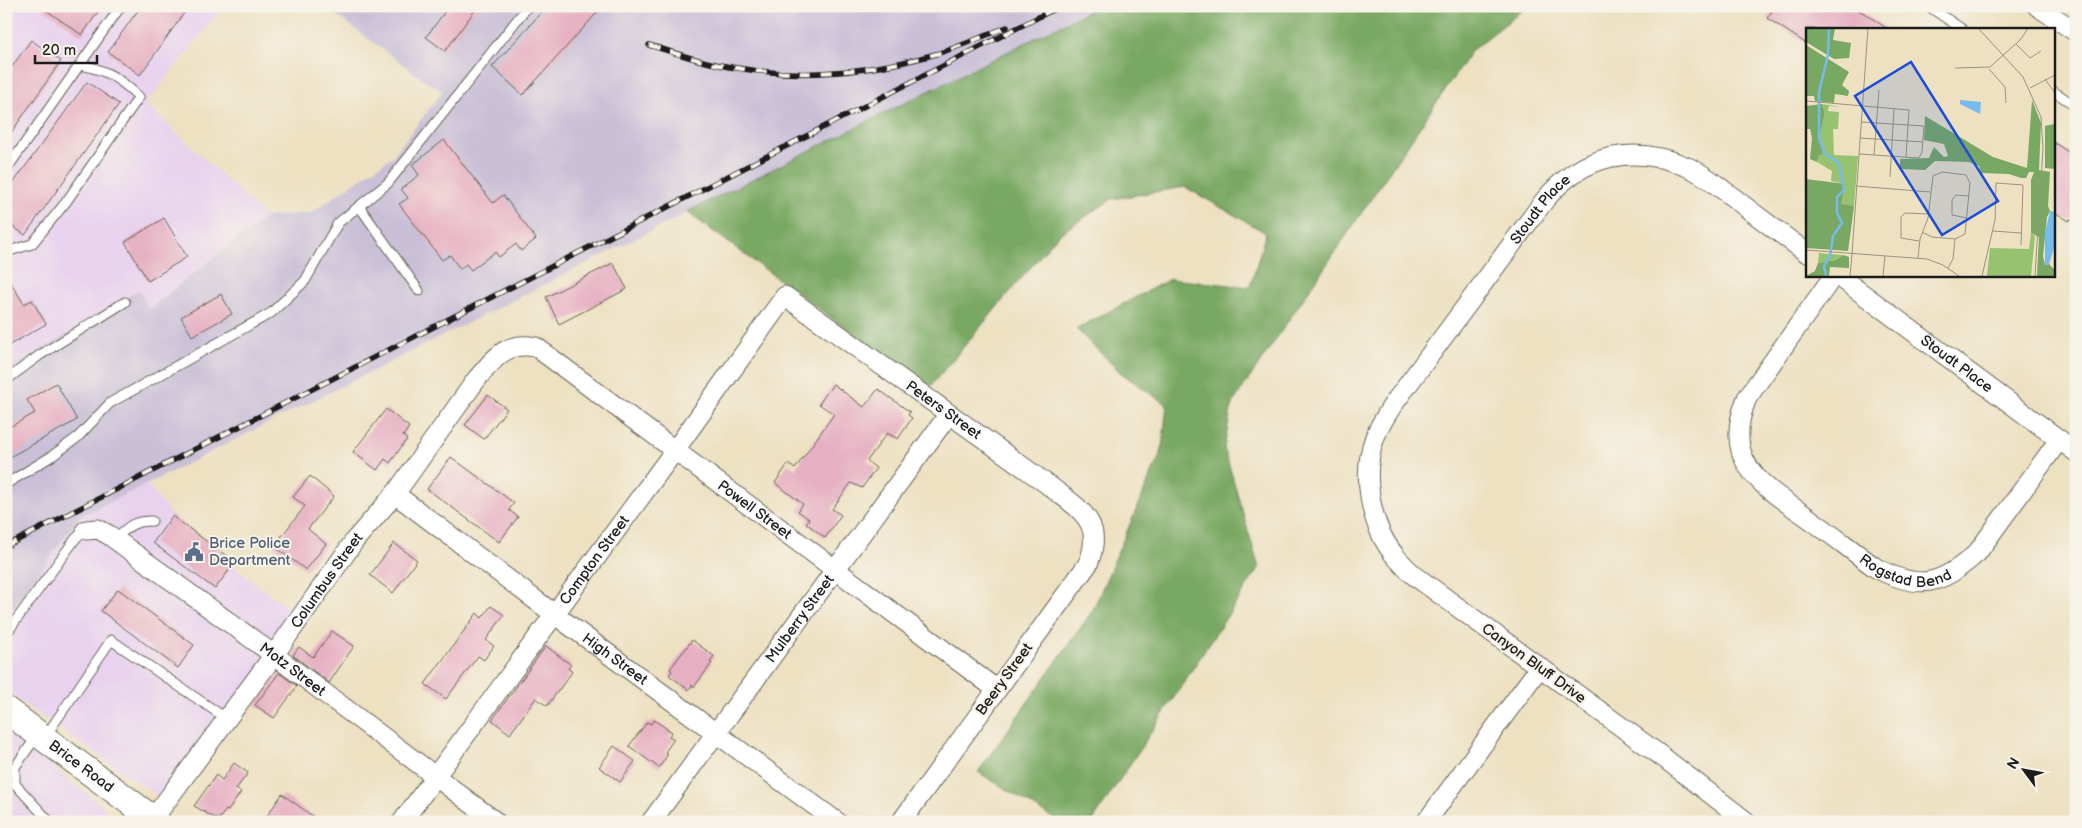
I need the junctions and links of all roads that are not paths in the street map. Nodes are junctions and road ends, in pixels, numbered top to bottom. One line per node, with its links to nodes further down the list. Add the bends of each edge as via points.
1 (122, 6): 9 (lane)
2 (409, 6): 3 (lane)
3 (423, 6)
4 (528, 6): 13 (lane, via 388,183)
5 (1928, 6): 7 (lane)
6 (2038, 6): 8 (street)
7 (1961, 28)
8 (2076, 32)
9 (81, 65): 12 (lane); 14 (lane, via 122,80 139,97 66,202 32,244)
10 (2054, 92): 11 (lane)
11 (2076, 106)
12 (6, 170)
13 (359, 206): 18 (lane); 28 (lane, via 338,223 305,281 270,313 110,403 78,437)
14 (6, 252)
15 (1806, 252): 27 (street, Stoudt Place, via 1708,179 1684,166 1631,154 1613,156 1574,172 1544,201 1392,406 1375,437)
16 (1835, 276): 24 (street, Rogstad Bend, via 1746,398 1741,411 1739,439 1749,466 1768,488 1876,568 1911,582 1929,582 1948,576 1977,553)
17 (1837, 276): 24 (street, Stoudt Place)
18 (419, 291)
19 (785, 296): 23 (street, Peters Street); 25 (street, Compton Street)
20 (125, 302): 22 (lane, via 40,354)
21 (508, 348): 25 (street, Powell Street, via 522,344 536,347); 29 (street, Columbus Street, via 476,380)
22 (6, 380)
23 (949, 414): 32 (street, Peters Street, via 1078,509 1089,520); 34 (street, Mulberry Street)
24 (2059, 440): 26 (street, Stoudt Place)
25 (675, 450): 34 (street, Powell Street); 35 (street, Compton Street)
26 (2076, 452)
27 (1368, 472): 38 (street, Canyon Bluff Drive, via 1370,502 1394,556 1415,576)
28 (6, 484)
29 (395, 494): 35 (street, High Street); 37 (street, Columbus Street, via 355,540)
30 (152, 521): 33 (lane, via 129,525)
31 (86, 530): 33 (street, Motz Street, via 98,529); 36 (lane, via 76,538)
32 (1094, 532): 39 (street, Beery Street, via 1095,548 1088,564)
33 (115, 539): 37 (street, Motz Street)
34 (836, 569): 39 (street, Powell Street); 42 (street, Mulberry Street)
35 (554, 614): 42 (street, High Street); 44 (street, Compton Street)
36 (6, 634)
37 (274, 655): 41 (street, Columbus Street); 44 (street, Motz Street)
38 (1539, 668): 52 (street); 53 (street, Canyon Bluff Drive)
39 (996, 689): 51 (street, Beery Street)
40 (6, 710): 43 (main road, Brice Road)
41 (227, 719): 43 (lane, via 111,640); 45 (street, Columbus Street)
42 (715, 733): 49 (street, Mulberry Street); 50 (street, High Street)
43 (41, 736): 45 (main road, Brice Road); 46 (lane, via 15,767 15,784)
44 (435, 776): 47 (street, Compton Street); 48 (street, Motz Street)
45 (155, 820)
46 (50, 822)
47 (402, 822)
48 (496, 822)
49 (651, 822)
50 (837, 822)
51 (901, 822)
52 (1426, 822)
53 (1747, 822)

